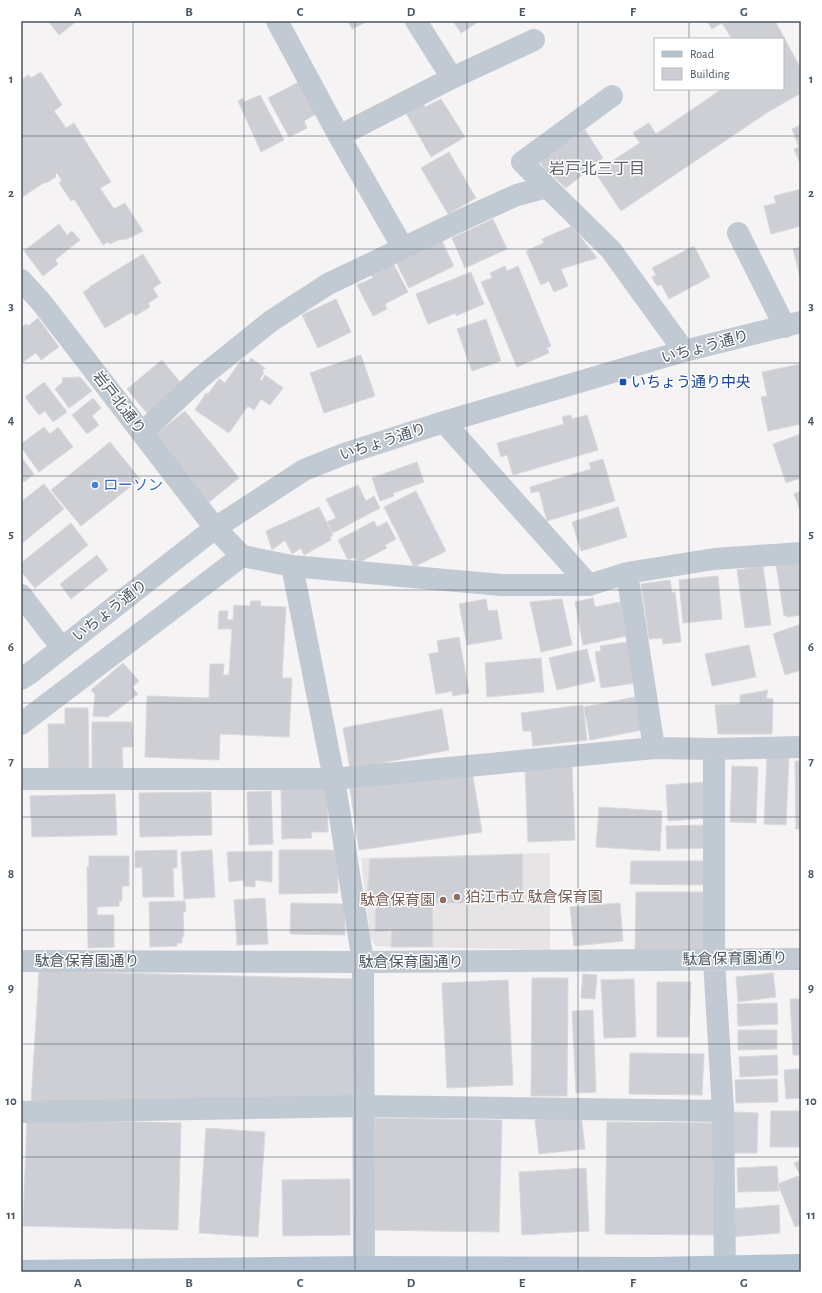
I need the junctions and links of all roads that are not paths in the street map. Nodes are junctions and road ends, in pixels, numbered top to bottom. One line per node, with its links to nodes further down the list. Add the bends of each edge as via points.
1 (277, 21): 6 (street)
2 (416, 21): 4 (street)
3 (534, 40): 4 (street)
4 (452, 78): 6 (street)
5 (612, 96): 7 (street, via 522,162)
6 (340, 136): 9 (street)
7 (546, 187): 9 (street, via 517,195); 12 (street, via 611,250)
8 (738, 233): 11 (street)
9 (404, 248): 14 (street, via 328,284 271,321 200,378)
10 (21, 280): 14 (street, 岩戸北通り, via 42,303)
11 (793, 325): 12 (street, いちょう通り)
12 (684, 351): 13 (street, いちょう通り)
13 (444, 422): 15 (street, いちょう通り, via 344,454 304,470); 20 (street)
14 (142, 433): 15 (street, 岩戸北通り)
15 (215, 528): 17 (street, 岩戸北通り); 22 (street, いちょう通り)
16 (801, 553): 19 (street, via 714,559)
17 (242, 556): 18 (street); 24 (street)
18 (292, 566): 20 (street, via 501,585); 28 (street)
19 (627, 573): 20 (street); 26 (street)
20 (589, 585)
21 (21, 594): 22 (street)
22 (62, 648): 23 (street, いちょう通り)
23 (21, 678)
24 (21, 724)
25 (801, 747): 27 (street)
26 (654, 748): 27 (street); 28 (street)
27 (714, 749): 31 (street)
28 (334, 778): 29 (street); 33 (street)
29 (21, 779)
30 (801, 959): 31 (street, 駄倉保育園通り)
31 (714, 960): 33 (street, 駄倉保育園通り); 35 (street)
32 (21, 961): 33 (street, 駄倉保育園通り)
33 (363, 962): 34 (street)
34 (363, 1106): 35 (street); 36 (street); 39 (street)
35 (723, 1111): 38 (street)
36 (21, 1112)
37 (801, 1265): 38 (main road)
38 (725, 1267): 41 (main road)
39 (364, 1269): 40 (main road); 42 (main road)
40 (514, 1270): 41 (main road)
41 (652, 1270)
42 (21, 1271)

